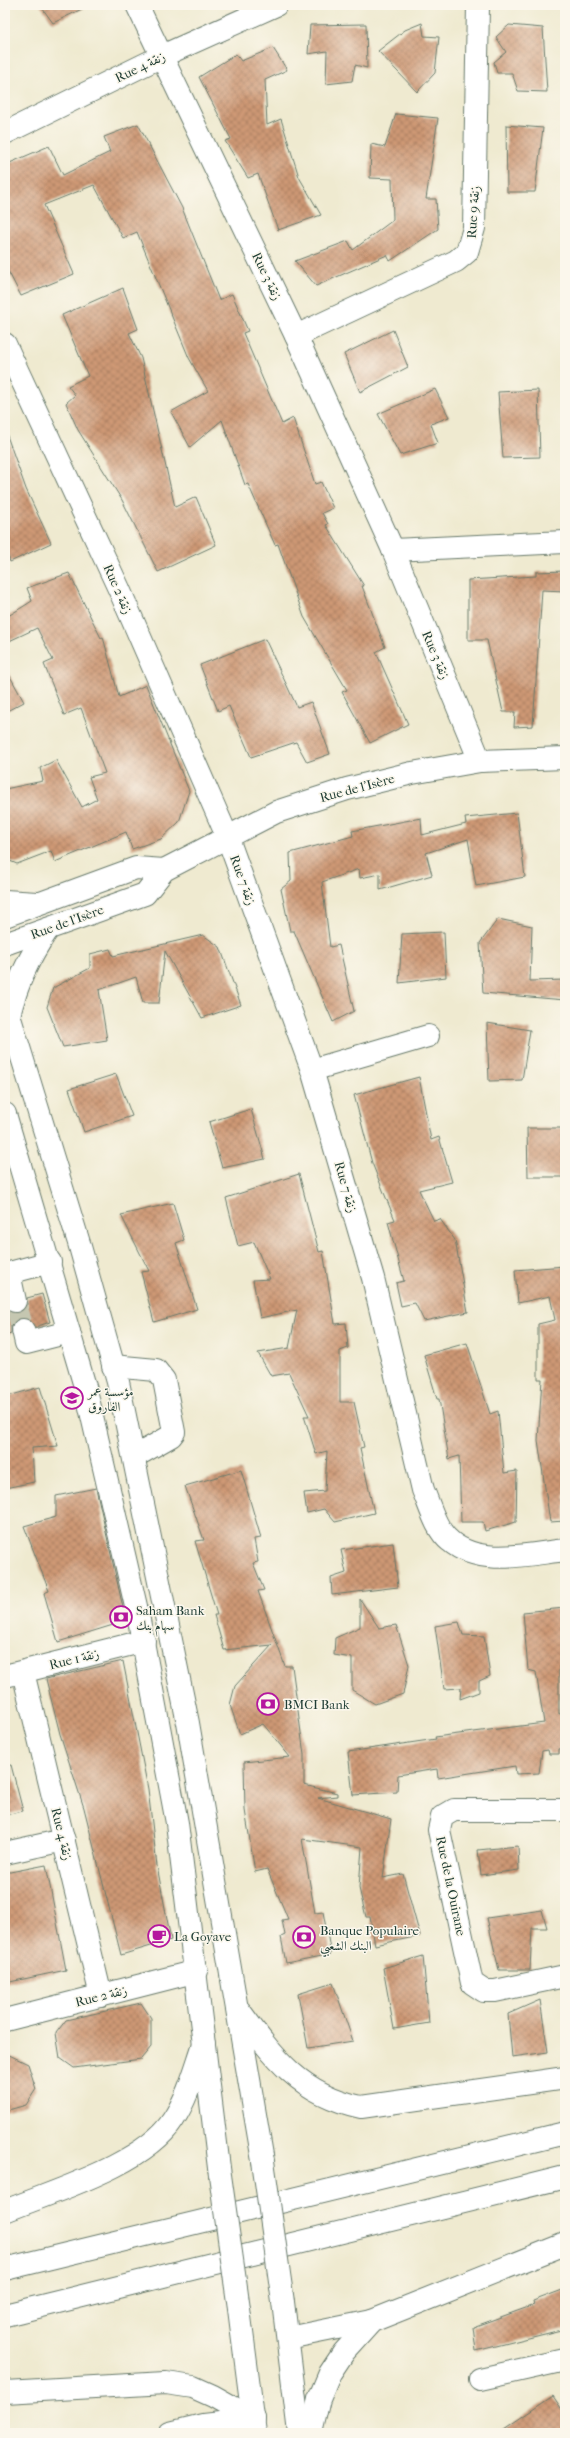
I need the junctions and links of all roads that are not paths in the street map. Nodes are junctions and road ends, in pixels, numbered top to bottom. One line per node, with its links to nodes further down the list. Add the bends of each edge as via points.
1 (137, 5): 4 (main road, Rue 3 زنقة)
2 (276, 5): 4 (main road, Rue 4 زنقة)
3 (478, 5): 6 (main road, Rue 9 زنقة, via 474,228 467,252 456,261)
4 (162, 56): 5 (main road, Rue 4 زنقة); 6 (main road, Rue 3 زنقة)
5 (5, 133)
6 (296, 336): 9 (main road, Rue 3 زنقة)
7 (5, 344): 12 (main road, Rue 2 زنقة, via 116,582)
8 (565, 542): 9 (main road)
9 (393, 550): 11 (main road, Rue 3 زنقة)
10 (565, 758): 11 (main road, Rue de l'Isère)
11 (480, 761): 12 (main road, Rue de l'Isère, via 412,773 347,789 276,812)
12 (227, 836): 13 (main road, Rue de l'Isère); 21 (main road, Rue 7 زنقة)
13 (164, 870): 15 (main road, via 136,868); 17 (main road, Rue de l'Isère, via 145,894)
14 (5, 901): 15 (main road)
15 (37, 903): 16 (main road)
16 (5, 916)
17 (48, 930): 18 (main road, Rue de l'Isère); 19 (main road, via 30,956)
18 (5, 944)
19 (7, 1008): 27 (main road, via 79,1243)
20 (428, 1036): 21 (main road)
21 (312, 1070): 29 (main road, Rue 7 زنقة, via 373,1278 423,1490 435,1519 450,1541 481,1557 507,1557)
22 (5, 1114): 23 (main road)
23 (50, 1262): 24 (main road, via 9,1273); 26 (main road)
24 (15, 1301)
25 (23, 1330): 26 (main road, via 26,1343)
26 (69, 1332): 30 (main road, via 86,1390)
27 (113, 1366): 28 (main road); 28 (main road, via 156,1370 160,1373 166,1388 174,1432)
28 (134, 1457): 38 (main road, via 187,1716)
29 (565, 1550)
30 (144, 1641): 31 (main road, Rue 1 زنقة); 35 (main road, via 177,1823)
31 (14, 1674): 33 (main road, Rue 4 زنقة)
32 (565, 1810): 36 (main road, Rue de la Ouirane, via 454,1810 442,1817 439,1830 472,1983 484,1991 495,1991)
33 (64, 1840): 34 (main road); 37 (main road, Rue 4 زنقة)
34 (5, 1854)
35 (197, 1971): 37 (main road, Rue 2 زنقة); 40 (main road)
36 (565, 1976)
37 (102, 1996): 39 (main road, Rue 2 زنقة)
38 (239, 2010): 41 (main road, via 289,2073 315,2091 338,2102 361,2107); 49 (main road, bridge)
39 (5, 2020)
40 (204, 2044): 44 (main road, via 185,2098 173,2121 152,2144 118,2164); 53 (main road, bridge)
41 (565, 2078)
42 (565, 2134): 46 (main road)
43 (565, 2177): 47 (main road)
44 (5, 2211)
45 (565, 2244): 48 (main road)
46 (5, 2269)
47 (5, 2315)
48 (372, 2321): 49 (main road); 56 (main road, via 344,2352 330,2373 319,2399)
49 (288, 2338): 55 (main road)
50 (565, 2360): 51 (main road)
51 (480, 2379)
52 (5, 2392): 53 (main road, via 166,2383 193,2387 213,2396)
53 (255, 2426): 54 (main road, via 203,2425)
54 (170, 2433)
55 (299, 2433)
56 (311, 2433)

